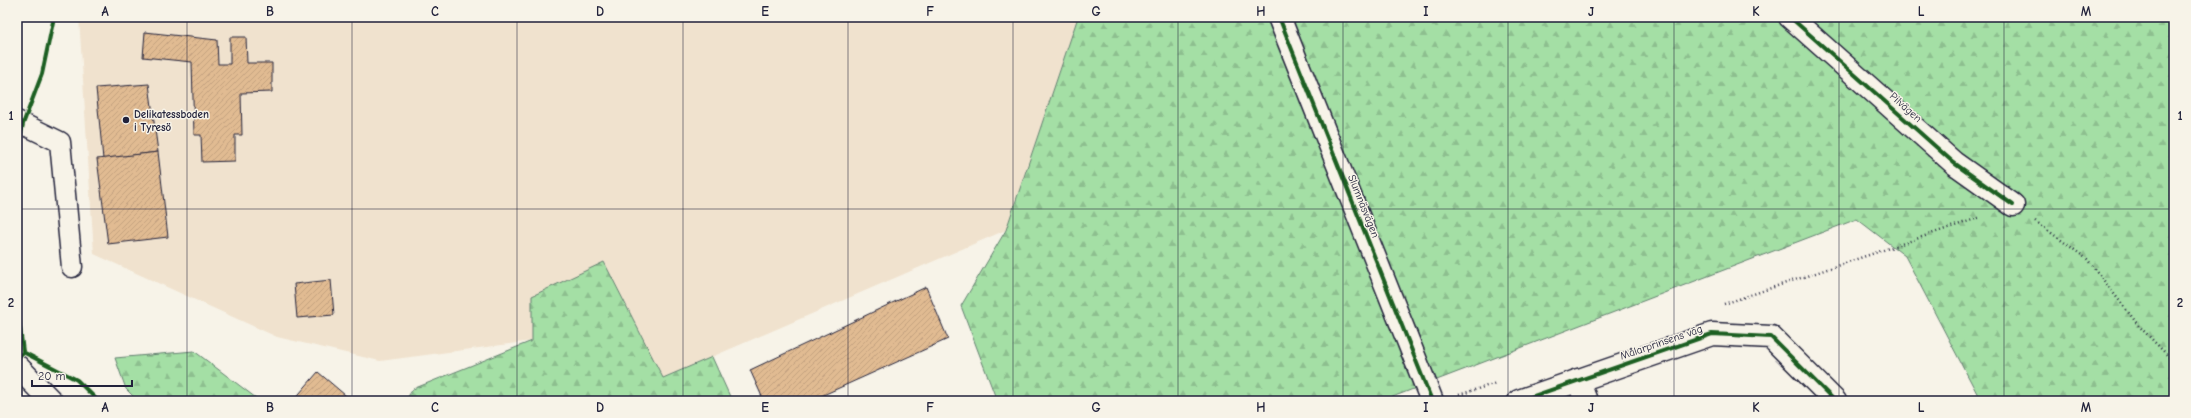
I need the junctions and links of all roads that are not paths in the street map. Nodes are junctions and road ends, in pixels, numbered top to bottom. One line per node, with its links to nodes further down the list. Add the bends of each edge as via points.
1 (1279, 17): 9 (street, Slumnäsvägen)
2 (1790, 17): 4 (street, Pilvägen, via 1954,162)
3 (17, 121): 5 (lane, via 60,142)
4 (2013, 205)
5 (72, 267)
6 (17, 366): 8 (street)
7 (1578, 380): 10 (street, Målarprinsens väg); 11 (street); 12 (street, Målarprinsens väg, via 1712,334 1771,337)
8 (51, 401)
9 (1432, 401)
10 (1519, 401)
11 (1586, 401)
12 (1835, 401)

